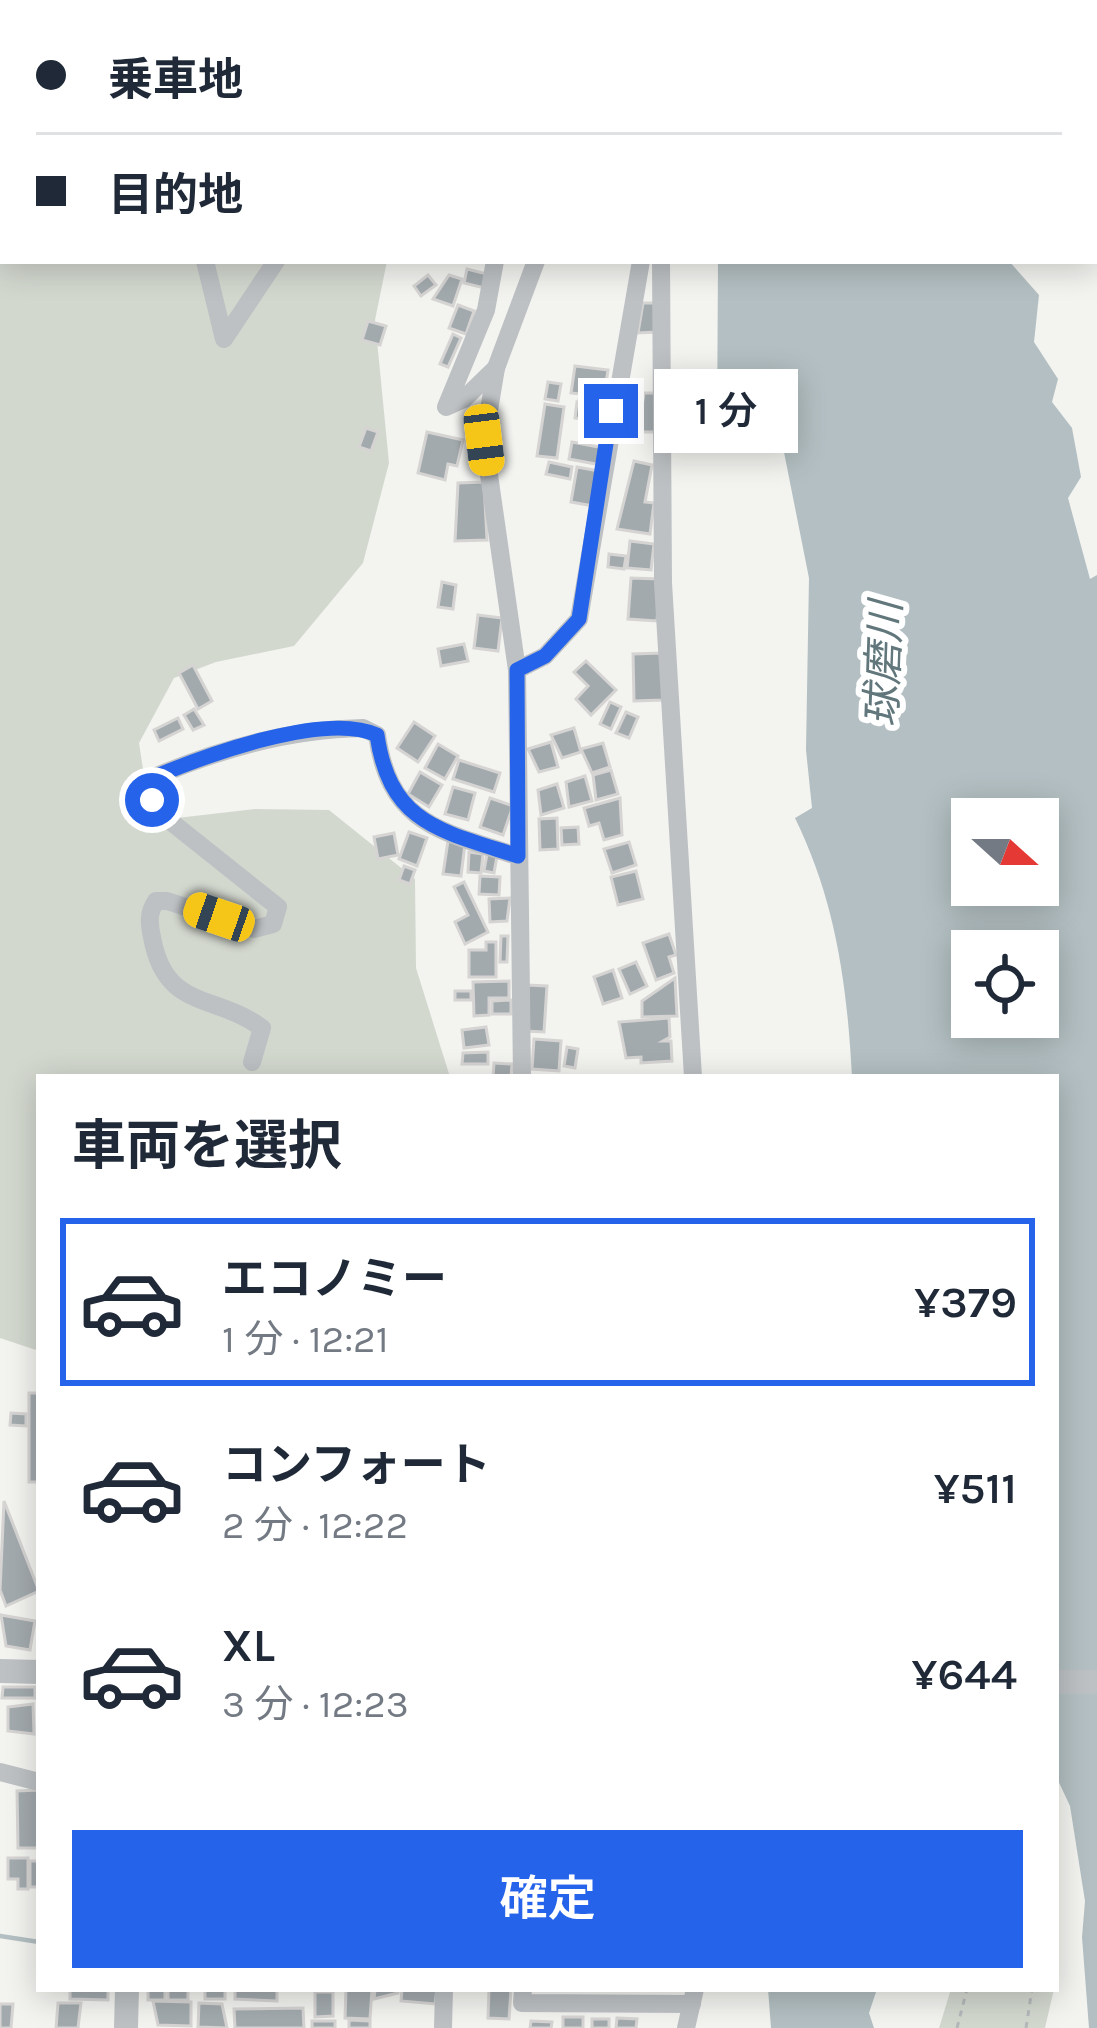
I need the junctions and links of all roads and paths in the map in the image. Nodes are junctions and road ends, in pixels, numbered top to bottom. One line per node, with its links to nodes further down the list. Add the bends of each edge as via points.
1 (206, 264): 2 (street, via 224,340)
2 (274, 264)
3 (494, 264): 7 (street, via 486,310 446,407)
4 (535, 264): 7 (street)
5 (640, 264): 8 (street, via 579,619 545,656)
6 (662, 264): 12 (street, via 662,583)
7 (496, 368): 8 (street, via 484,440)
8 (517, 670): 9 (street)
9 (518, 856): 10 (street, via 436,829 409,811 391,790 377,735 363,728 198,758 152,778 148,793 170,821 278,907 273,924 254,929 167,901 150,911 155,954 174,986 262,1028); 11 (street)
10 (252, 1062)
11 (522, 1074)
12 (693, 1074)
13 (0, 1671): 14 (street)
14 (36, 1672)
15 (1059, 1682): 16 (street)
16 (1097, 1682)
17 (0, 1772): 18 (street)
18 (36, 1782)
19 (127, 1992): 26 (street)
20 (444, 1992): 27 (street)
21 (524, 1992): 24 (street, via 522,2003)
22 (966, 1992): 29 (path)
23 (1032, 1992): 30 (path)
24 (612, 1996): 25 (street)
25 (694, 1996): 28 (street)
26 (126, 2028)
27 (442, 2028)
28 (686, 2028)
29 (957, 2028)
30 (1027, 2028)

